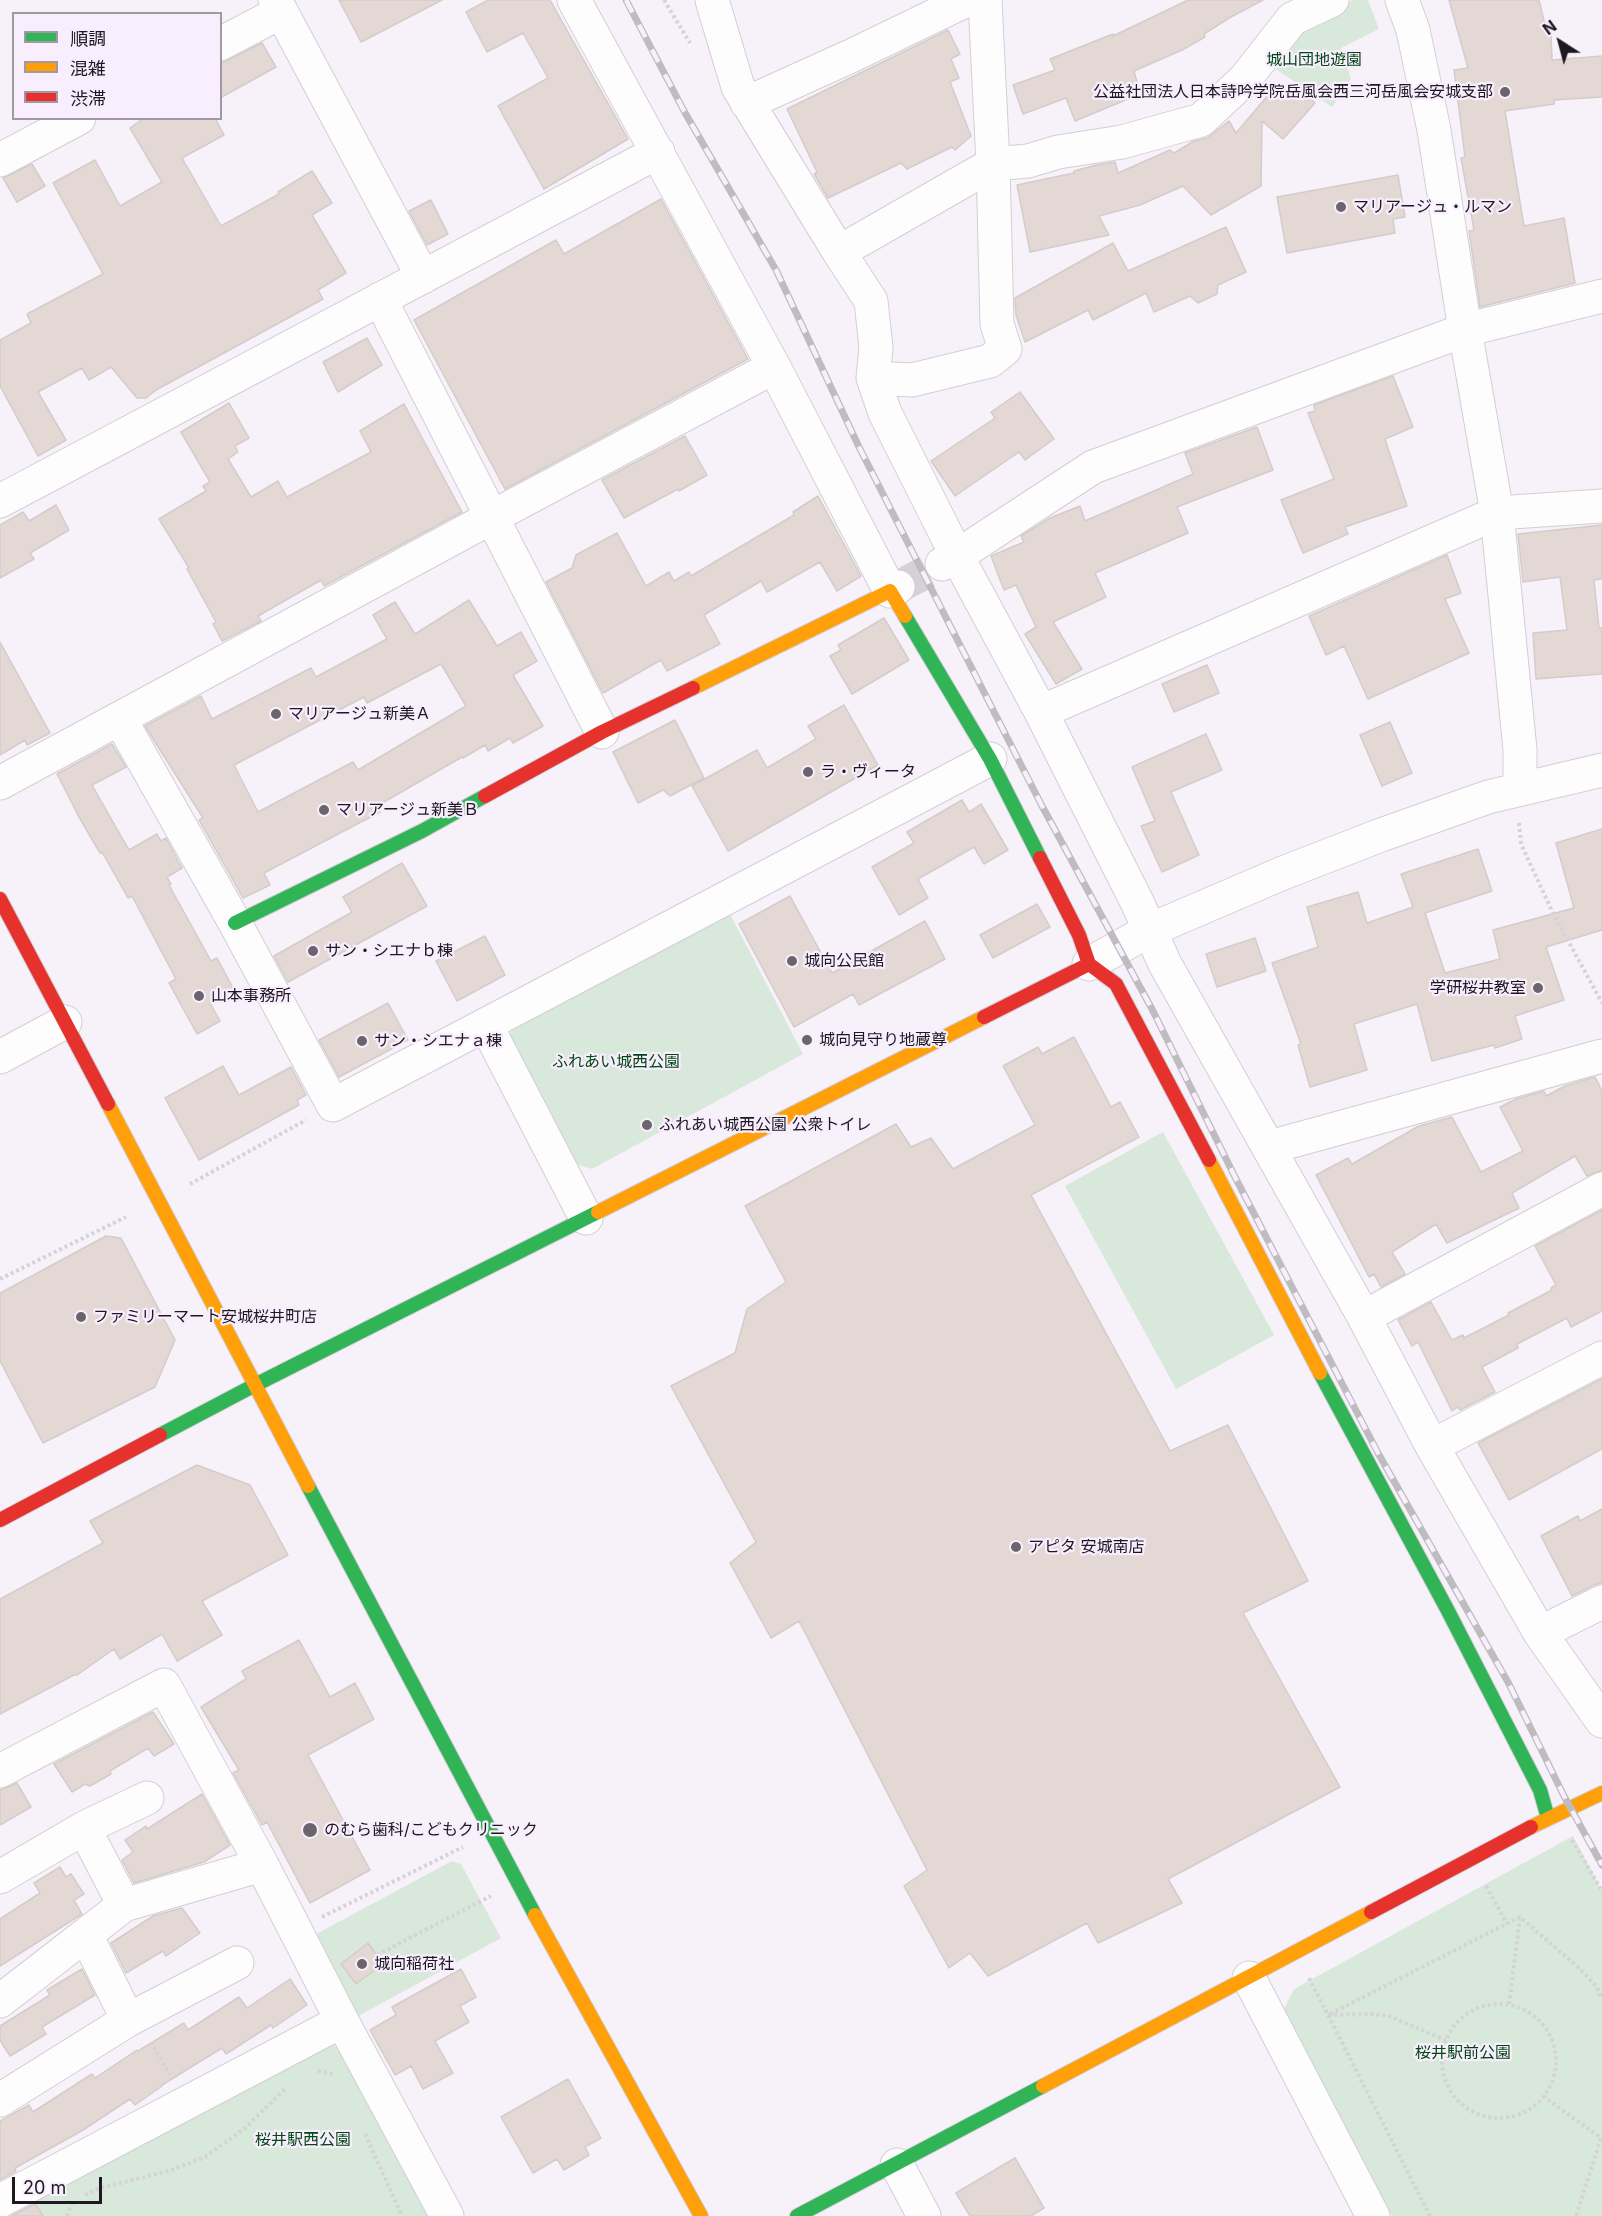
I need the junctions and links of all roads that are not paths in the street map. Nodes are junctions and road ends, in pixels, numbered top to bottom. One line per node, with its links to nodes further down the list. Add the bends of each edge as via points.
1 (574, 0): 11 (street)
2 (712, 0): 9 (street, via 738,87)
3 (967, 0): 9 (street)
4 (986, 0): 13 (street)
5 (1332, 0): 13 (street, via 1292,19 1245,79 1201,120 1122,141)
6 (1402, 0): 18 (street, via 1413,30 1434,130)
7 (278, 6): 8 (street); 15 (street)
8 (222, 43)
9 (747, 103): 14 (street)
10 (75, 120): 12 (street)
11 (658, 152): 15 (street); 19 (street)
12 (0, 160)
13 (993, 164): 14 (street); 20 (street, via 997,324 1005,349 990,361 912,380)
14 (839, 252): 20 (street, via 871,301 876,348)
15 (423, 277): 17 (street)
16 (1602, 296): 18 (street)
17 (380, 299): 21 (street); 24 (street)
18 (1465, 330): 23 (street); 25 (street, via 1093,467)
19 (774, 367): 24 (street); 26 (street)
20 (873, 378): 25 (street)
21 (0, 501)
22 (1602, 506): 23 (street)
23 (1497, 513): 27 (street); 33 (street, via 1520,750)
24 (492, 517): 28 (street); 29 (street)
25 (949, 560): 27 (street)
26 (894, 589): 29 (street); 30 (street)
27 (1041, 712): 36 (street)
28 (120, 719): 32 (street); 35 (street)
29 (602, 732): 35 (street, via 422,831)
30 (990, 759): 37 (street, via 1079,935); 39 (street)
31 (1602, 770): 33 (street)
32 (0, 783)
33 (1520, 789): 36 (street, via 1488,797 1283,873)
34 (0, 899): 38 (street)
35 (235, 923): 39 (street, via 333,1105)
36 (1150, 930): 37 (street); 42 (street, via 1165,964)
37 (1089, 964): 44 (street); 56 (street, via 1116,984 1130,1009 1447,1609 1540,1790)
38 (64, 1022): 41 (street); 47 (street)
39 (486, 1025): 44 (street)
40 (1602, 1056): 42 (street)
41 (0, 1057)
42 (1270, 1147): 45 (street)
43 (1602, 1189): 45 (street)
44 (586, 1218): 47 (street)
45 (1364, 1317): 48 (street)
46 (1602, 1358): 48 (street)
47 (255, 1385): 49 (street); 71 (street, via 499,1849)
48 (1432, 1446): 51 (street)
49 (0, 1520)
50 (1602, 1602): 51 (street)
51 (1540, 1634): 52 (street)
52 (1602, 1721)
53 (0, 1771): 58 (street, via 164,1685)
54 (1602, 1793): 56 (street)
55 (147, 1798): 57 (street)
56 (1548, 1818): 63 (street)
57 (84, 1828): 59 (street); 60 (street)
58 (262, 1865): 60 (street); 66 (street)
59 (0, 1877)
60 (124, 1905): 61 (street)
61 (86, 1935): 64 (street); 65 (street)
62 (237, 1963): 65 (street)
63 (1249, 1978): 68 (street); 74 (street)
64 (0, 2001)
65 (132, 2018): 67 (street)
66 (342, 2021): 69 (street); 70 (street)
67 (0, 2100)
68 (897, 2165): 72 (street); 73 (street)
69 (0, 2201)
70 (447, 2216)
71 (701, 2216)
72 (797, 2216)
73 (924, 2216)
74 (1373, 2216)

